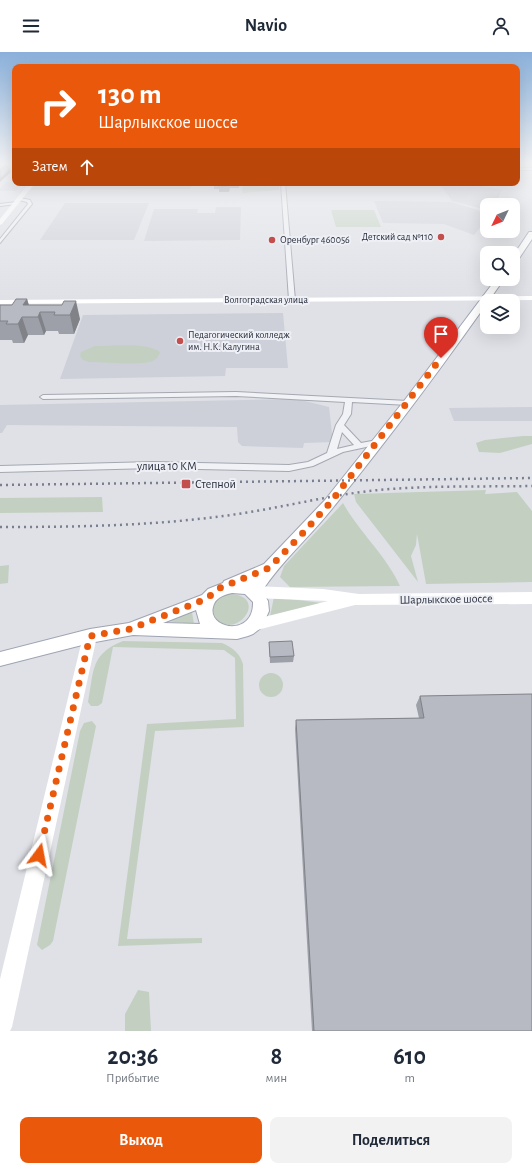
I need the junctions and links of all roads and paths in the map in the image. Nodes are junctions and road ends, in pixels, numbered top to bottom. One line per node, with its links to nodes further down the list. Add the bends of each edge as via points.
1 (13, 208): 4 (main road)
2 (27, 208): 6 (street)
3 (285, 208): 11 (street)
4 (0, 223)
5 (532, 234): 7 (main road)
6 (0, 242)
7 (520, 251)
8 (480, 298): 11 (main road, Волгоградская улица)
9 (520, 298): 10 (main road, Волгоградская улица)
10 (532, 298)
11 (292, 300): 12 (main road, Волгоградская улица)
12 (0, 302)
13 (480, 306): 16 (main road)
14 (43, 397): 15 (street, via 236,394)
15 (349, 401): 16 (street); 17 (street, via 347,414)
16 (408, 403): 18 (main road)
17 (340, 425): 19 (street); 20 (street)
18 (377, 442): 19 (street, улица 10 КМ); 22 (main road, via 330,503)
19 (358, 445): 20 (street, улица 10 КМ)
20 (331, 454): 21 (street, улица 10 КМ, via 310,464 289,468 152,465)
21 (0, 469)
22 (269, 568): 23 (main road); 24 (main road)
23 (226, 586): 24 (main road, via 241,586); 26 (main road)
24 (254, 592): 27 (main road, Шарлыкское шоссе, via 323,595); 28 (main road, via 261,608 258,620)
25 (532, 598): 27 (main road, Шарлыкское шоссе)
26 (206, 599): 29 (main road); 30 (main road, via 203,607 204,616 212,627)
27 (359, 600): 28 (main road, Шарлыкское шоссе)
28 (253, 625): 30 (main road, via 238,632)
29 (130, 629): 30 (main road); 31 (main road)
30 (222, 632)
31 (90, 636): 32 (main road); 33 (main road)
32 (0, 659)
33 (0, 1027)

